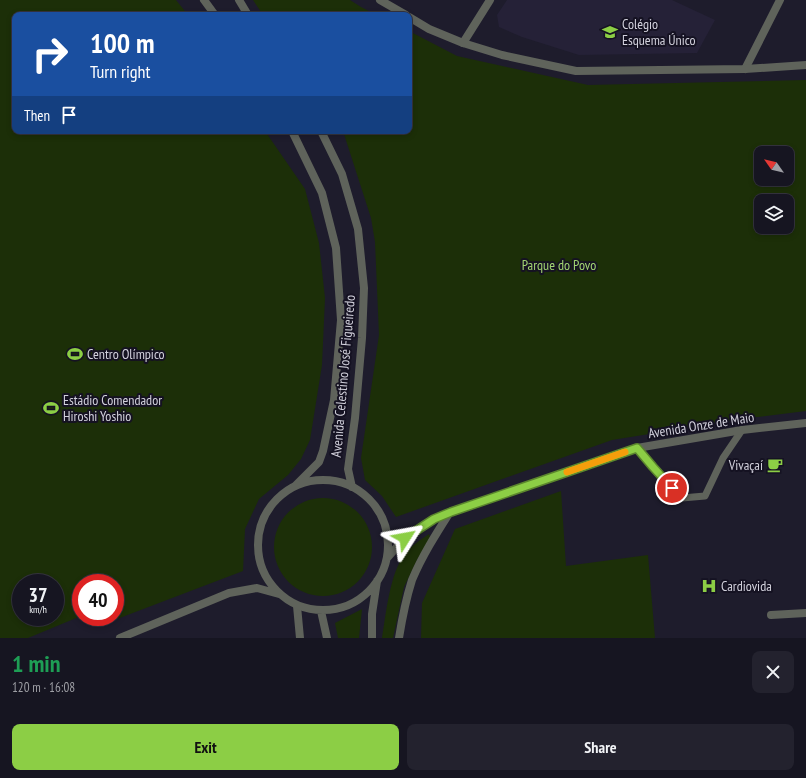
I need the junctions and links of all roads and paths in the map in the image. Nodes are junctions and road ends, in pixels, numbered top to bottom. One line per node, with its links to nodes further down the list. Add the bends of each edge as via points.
1 (204, 0): 6 (street)
2 (238, 0): 7 (street)
3 (380, 0): 8 (street)
4 (490, 0): 10 (street)
5 (780, 0): 12 (street)
6 (213, 12)
7 (246, 12)
8 (401, 12)
9 (412, 19): 10 (street)
10 (463, 43): 12 (street, via 502,55 576,71)
11 (806, 65): 12 (street)
12 (745, 69)
13 (293, 134): 18 (street, Avenida Celestino José Figueiredo, via 322,192 336,248 341,320 334,400 323,451 319,462)
14 (322, 134): 19 (street, Avenida Celestino José Figueiredo, via 342,174 358,229 364,288 355,418 348,468)
15 (806, 423): 16 (street, Avenida Onze de Maio)
16 (742, 430): 17 (street, Avenida Onze de Maio); 17 (lane, via 723,458 705,496 682,498)
17 (637, 448): 20 (street, Avenida Onze de Maio)
18 (294, 487): 19 (street, via 311,481 334,481); 23 (street, via 276,500 262,522 258,544 259,559 267,580)
19 (352, 487): 21 (street, via 372,503 384,523 388,539)
20 (451, 512): 21 (street, Avenida Onze de Maio, via 434,519 405,538); 32 (street, via 412,580)
21 (387, 558): 22 (street)
22 (377, 581): 25 (street, via 362,598 347,606); 31 (street, via 372,614)
23 (279, 594): 24 (street); 28 (street, via 257,588 229,593)
24 (297, 606): 25 (street); 29 (street)
25 (321, 611): 30 (street)
26 (806, 613): 27 (street)
27 (771, 615)
28 (120, 638)
29 (300, 638)
30 (327, 638)
31 (372, 638)
32 (399, 638)

